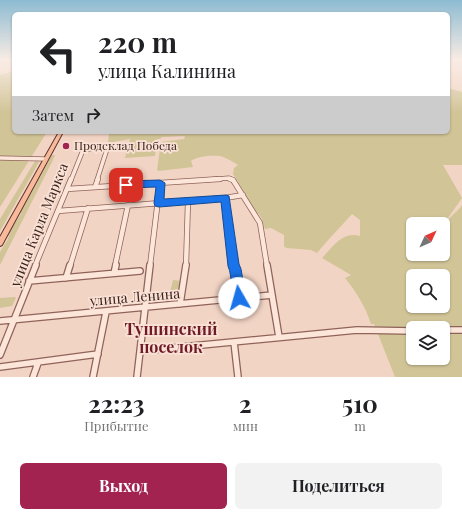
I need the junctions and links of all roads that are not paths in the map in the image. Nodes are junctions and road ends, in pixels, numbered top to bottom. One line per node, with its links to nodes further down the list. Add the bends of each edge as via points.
1 (59, 134): 3 (main road)
2 (0, 158): 3 (street)
3 (45, 159): 14 (main road); 15 (main road)
4 (160, 183): 5 (street); 7 (street, via 229,178); 10 (street)
5 (95, 187): 6 (street); 6 (street, улица Карла Маркса, via 108,146 83,150)
6 (67, 189): 13 (street, улица Карла Маркса)
7 (243, 195): 8 (street); 20 (street, via 260,223)
8 (226, 198): 9 (street); 21 (street)
9 (188, 201): 10 (street); 22 (street, via 186,270)
10 (159, 203): 11 (street); 23 (street)
11 (128, 205): 12 (street); 17 (street)
12 (88, 208): 13 (street); 18 (street)
13 (58, 211): 19 (street, улица Карла Маркса)
14 (0, 237)
15 (0, 243)
16 (140, 271): 17 (street)
17 (114, 273): 18 (street)
18 (66, 278): 19 (street)
19 (28, 281): 25 (street, улица Карла Маркса)
20 (272, 295): 21 (street, улица Ленина); 30 (street)
21 (239, 298): 22 (street, улица Ленина)
22 (180, 304): 23 (street, улица Ленина)
23 (145, 308): 24 (street, улица Ленина); 32 (street)
24 (106, 312): 25 (street, улица Ленина); 33 (street)
25 (14, 319): 26 (street, улица Ленина); 34 (street, улица Карла Маркса)
26 (0, 321)
27 (450, 330): 28 (street)
28 (462, 330)
29 (406, 331): 30 (street, via 357,330)
30 (279, 337): 31 (street)
31 (234, 342): 32 (street); 40 (street)
32 (140, 351): 39 (street)
33 (98, 354): 35 (street); 38 (street)
34 (0, 355)
35 (38, 363): 36 (street); 37 (street)
36 (0, 366)
37 (33, 377)
38 (93, 377)
39 (137, 377)
40 (238, 377)

